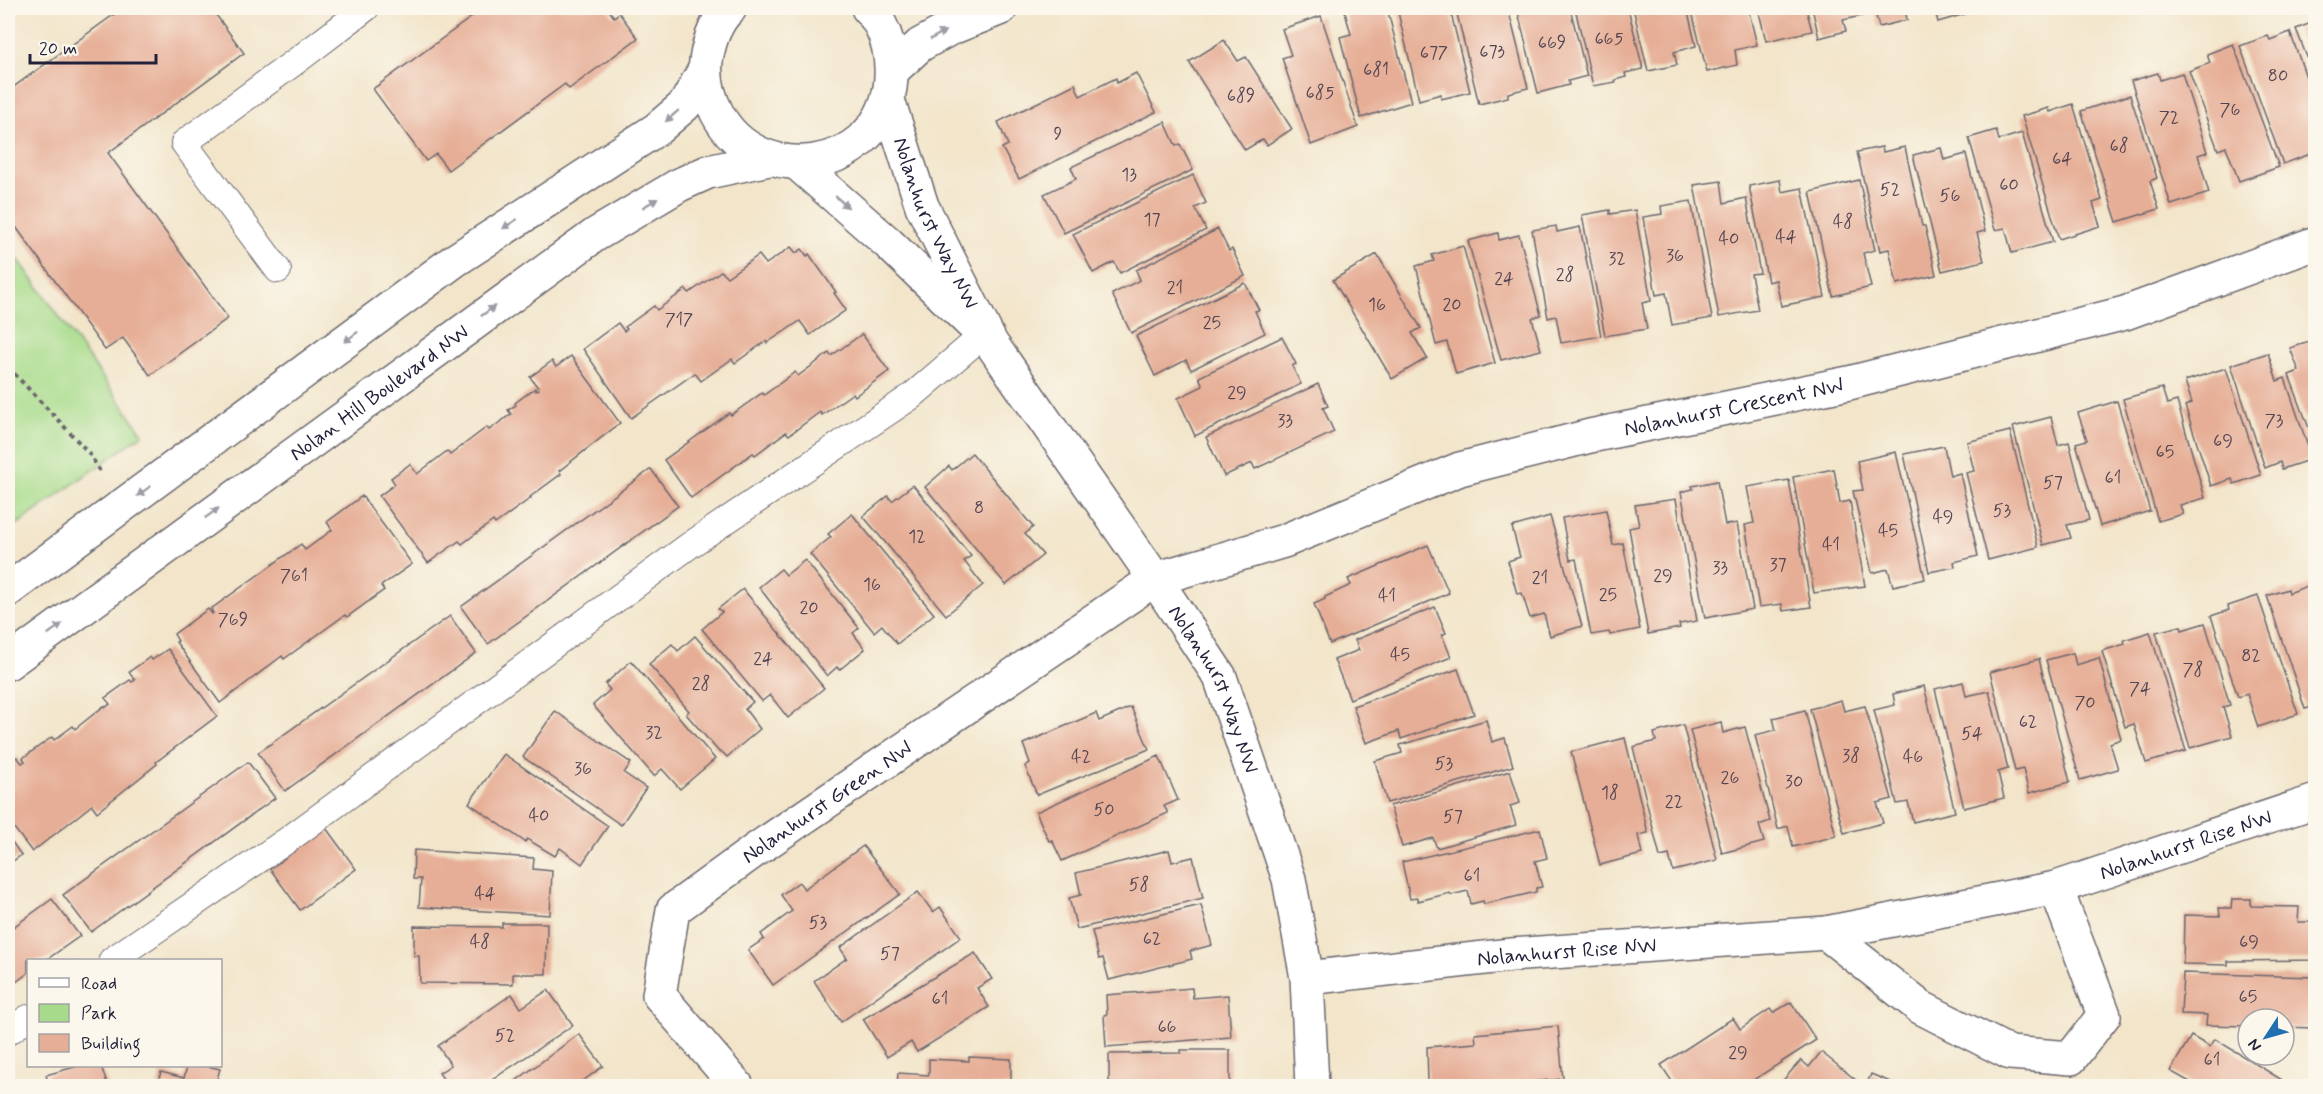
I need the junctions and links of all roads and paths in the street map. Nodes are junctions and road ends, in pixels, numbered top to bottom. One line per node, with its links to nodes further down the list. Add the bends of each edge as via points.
1 (366, 8): 10 (lane, via 184,142)
2 (704, 8): 6 (street, Nolanhurst Way NW)
3 (730, 8): 6 (street)
4 (867, 8): 7 (street, Nolanhurst Way NW, via 875,15 888,42)
5 (1001, 8): 7 (street, one-way to 5, via 920,45)
6 (707, 54): 8 (street, Nolanhurst Way NW, via 709,98 723,124 743,145); 13 (street, one-way to 13, via 685,105 657,129 454,261)
7 (890, 85): 8 (street, Nolan Hill Boulevard NW, via 874,126 854,146 828,159); 11 (street, Nolanhurst Way NW, via 922,206)
8 (784, 161): 11 (street, Nolanhurst Way NW, one-way to 11, via 888,243); 16 (street, Nolan Hill Boulevard NW, one-way to 8, via 595,235 708,172)
9 (2316, 243): 14 (street, Nolanhurst Crescent NW, via 2125,313 1849,382 1590,436 1460,469 1284,541)
10 (278, 270)
11 (987, 339): 14 (street, Nolanhurst Way NW); 20 (lane, via 912,396 690,544 289,839)
12 (8, 368): 13 (path, via 88,453)
13 (125, 505): 15 (street)
14 (1155, 579): 21 (street, Nolanhurst Way NW, via 1220,677 1289,879); 24 (street, Nolanhurst Green NW, via 753,851 673,910 659,995)
15 (8, 590)
16 (8, 663)
17 (2316, 801): 18 (street, Nolanhurst Rise NW)
18 (2056, 888): 19 (street, Nolanhurst Rise NW); 19 (street, via 2104,1015 2071,1058 2010,1053 1960,1028 1920,1007)
19 (1826, 933): 21 (street, Nolanhurst Rise NW, via 1511,955)
20 (113, 959)
21 (1307, 978): 25 (street, Nolanhurst Way NW)
22 (27, 1019): 23 (lane)
23 (8, 1032)
24 (737, 1086)
25 (1312, 1086)

